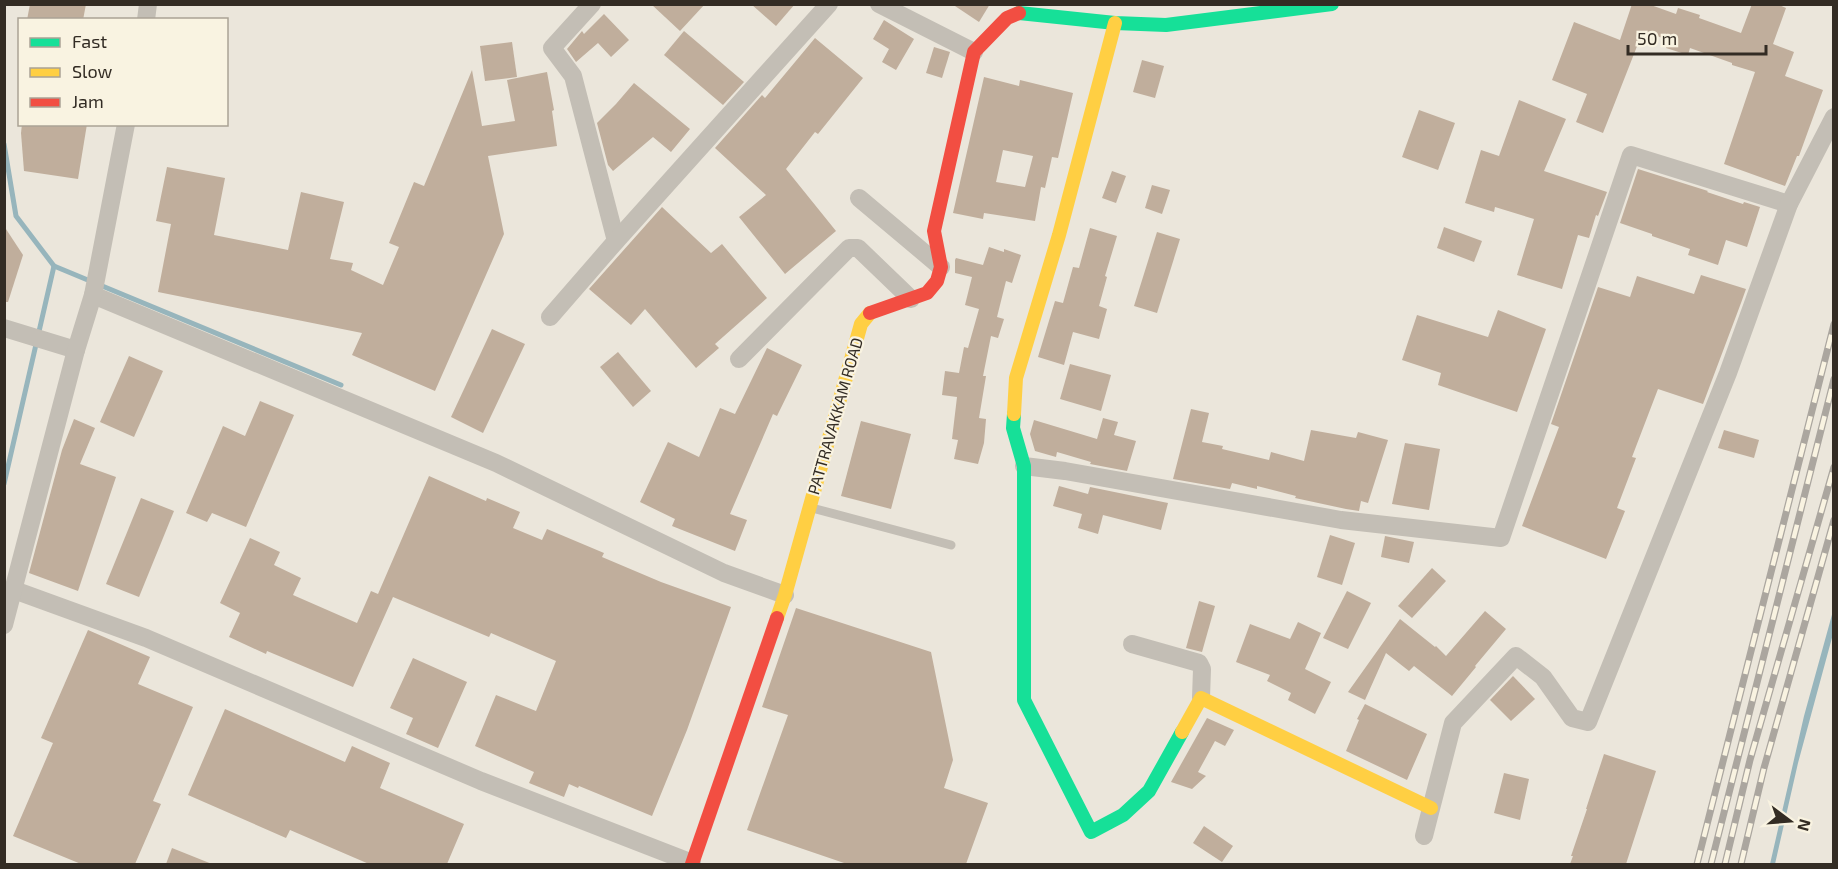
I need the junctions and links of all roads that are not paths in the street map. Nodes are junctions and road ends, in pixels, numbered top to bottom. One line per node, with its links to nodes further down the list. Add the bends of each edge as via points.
1 (592, 4): 13 (street, via 552,48 573,76)
2 (830, 4): 13 (street)
3 (879, 4): 8 (street)
4 (1203, 4): 6 (street)
5 (1332, 4): 6 (street)
6 (1192, 22): 7 (street)
7 (1115, 23): 8 (street, via 1021,12 1007,18); 21 (street, via 1059,235 1016,378 1013,428)
8 (974, 52): 14 (street, via 934,231)
9 (1833, 117): 12 (street)
10 (126, 126): 15 (street)
11 (859, 198): 14 (street)
12 (1789, 204): 21 (street, via 1631,155 1501,538 1341,520); 29 (street, via 1728,373 1588,722 1572,718 1543,677 1516,656 1453,723)
13 (616, 241): 17 (street)
14 (941, 267): 16 (street, PATTRAVAKKAM ROAD, via 937,281 927,293)
15 (93, 295): 19 (street); 25 (street, via 496,463 724,573)
16 (911, 299): 20 (street, via 858,248 849,248); 22 (street, PATTRAVAKKAM ROAD, via 869,313 861,324)
17 (550, 317)
18 (4, 328): 19 (street)
19 (76, 350): 24 (street)
20 (739, 359)
21 (1024, 466): 28 (street, via 1024,700 1091,832 1123,815 1149,791)
22 (810, 508): 23 (lane); 25 (street, PATTRAVAKKAM ROAD)
23 (951, 545)
24 (14, 590): 26 (street); 31 (street, via 146,638 481,781)
25 (785, 595): 31 (street, PATTRAVAKKAM ROAD)
26 (4, 625)
27 (1132, 644): 28 (street, via 1199,663)
28 (1201, 698): 29 (street)
29 (1431, 808): 30 (street)
30 (1424, 836)
31 (692, 864)

